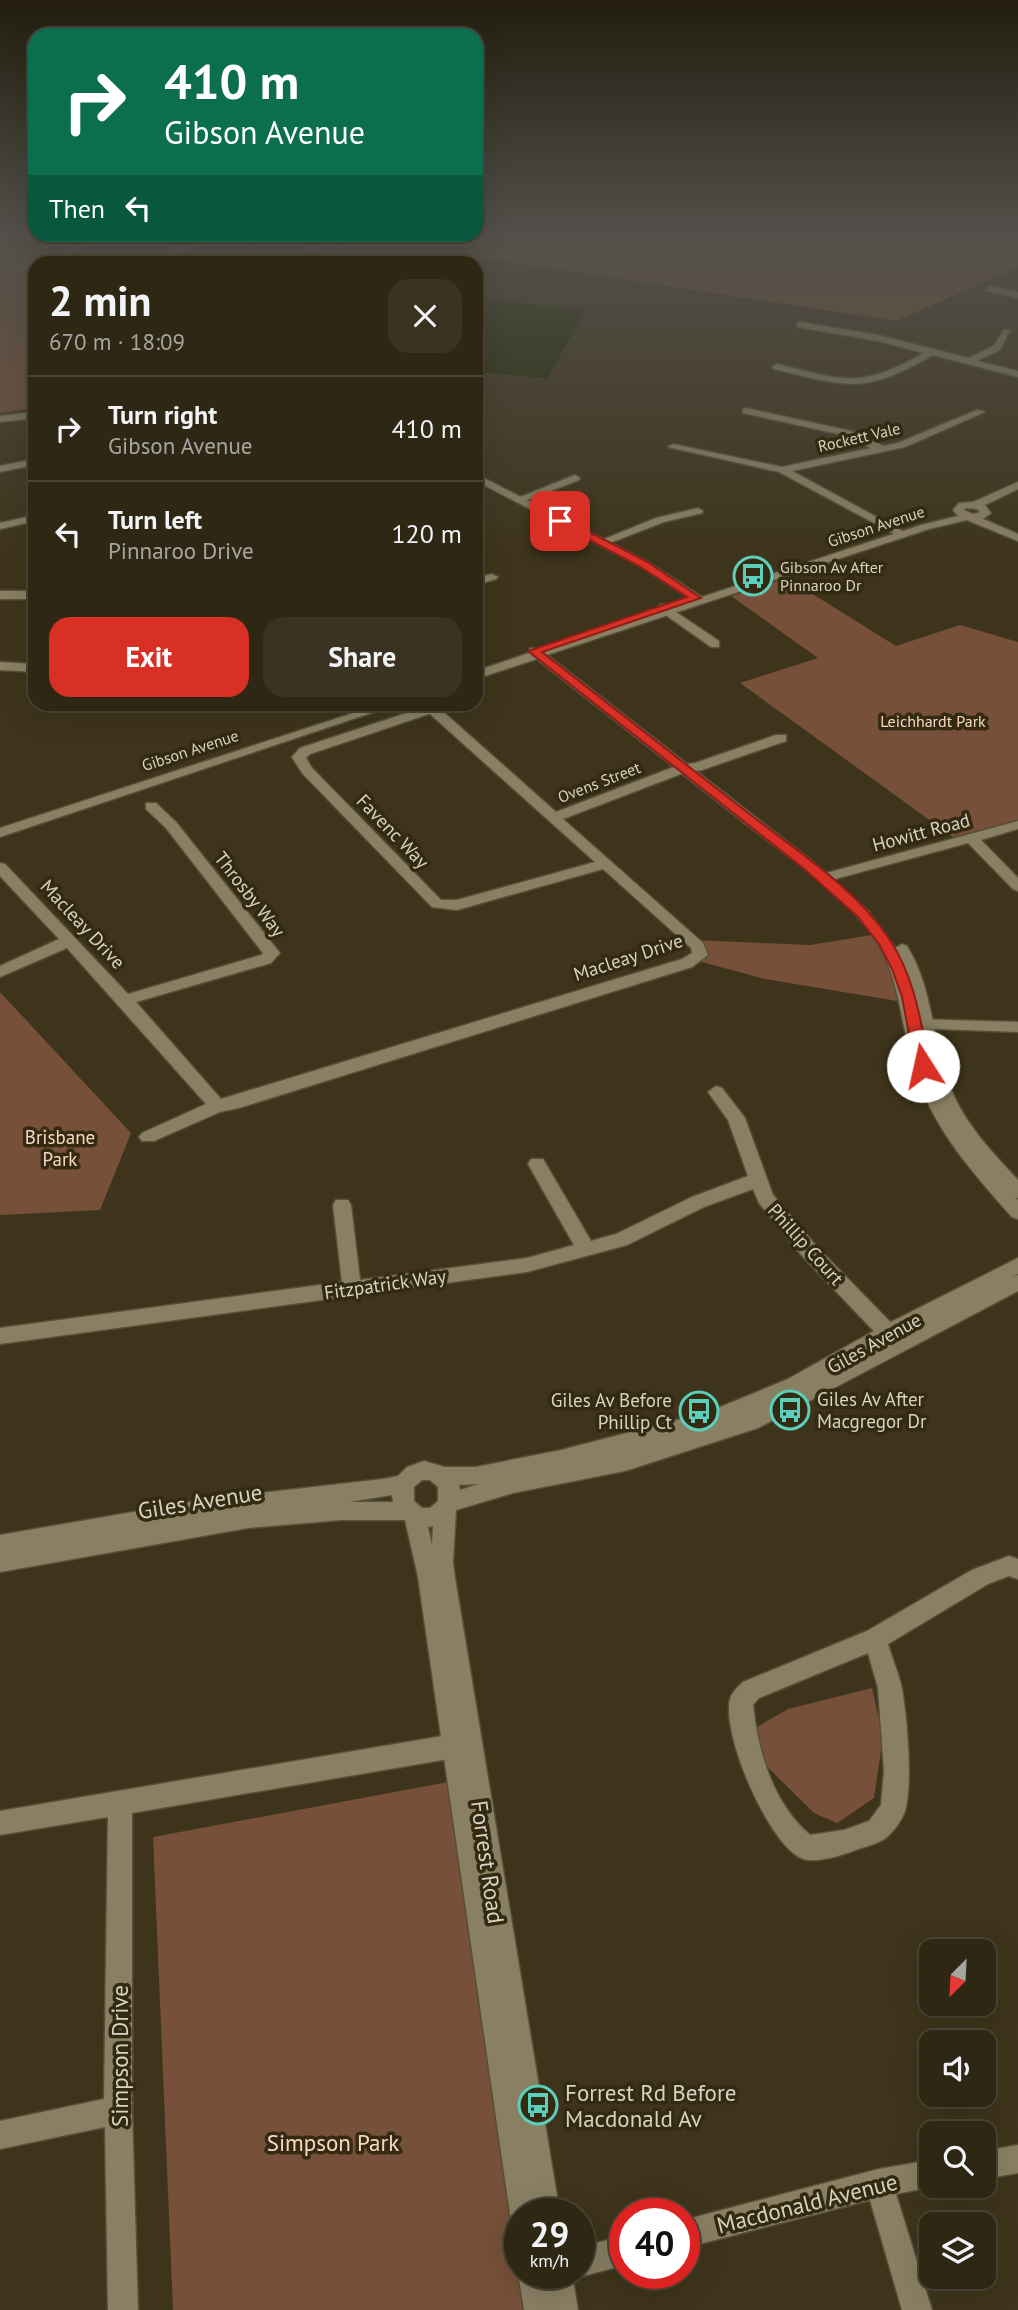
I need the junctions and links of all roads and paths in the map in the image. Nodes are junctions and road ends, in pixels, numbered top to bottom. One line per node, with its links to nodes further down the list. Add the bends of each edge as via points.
1 (890, 341): 3 (street)
2 (1002, 341): 4 (street, via 997,348)
3 (934, 351): 4 (street); 5 (street, via 867,382)
4 (969, 361): 6 (street)
5 (777, 367)
6 (1018, 374)
7 (746, 411): 12 (street, via 851,434)
8 (980, 412): 12 (street, Rockett Vale)
9 (28, 416): 10 (street)
10 (0, 419)
11 (673, 447): 15 (street)
12 (883, 450): 15 (street, Rockett Vale)
13 (28, 463): 14 (street)
14 (0, 469)
15 (782, 470): 26 (street)
16 (575, 478): 20 (street)
17 (483, 481): 20 (street)
18 (1018, 485): 22 (street, Gibson Avenue)
19 (1018, 491): 22 (street, Gibson Avenue)
20 (517, 500): 28 (street)
21 (698, 511): 28 (street)
22 (974, 512): 25 (street); 26 (street, Gibson Avenue); 27 (street)
23 (28, 520): 24 (street)
24 (0, 526)
25 (1018, 532)
26 (899, 533): 33 (street, Gibson Avenue)
27 (1018, 538)
28 (603, 542): 33 (street)
29 (492, 577): 30 (street)
30 (483, 580)
31 (0, 595): 32 (street)
32 (28, 595)
33 (698, 599): 34 (street, Gibson Avenue)
34 (667, 610): 35 (street); 36 (street, Gibson Avenue)
35 (715, 643)
36 (542, 650): 39 (street, Gibson Avenue); 40 (street, Gibson Avenue); 46 (street)
37 (0, 666): 38 (street)
38 (28, 668)
39 (483, 668)
40 (483, 672)
41 (352, 711): 49 (street, Gibson Avenue)
42 (371, 711): 51 (street, Gibson Avenue)
43 (425, 711): 53 (street, Favenc Way, via 305,751 299,757 437,904 457,905)
44 (434, 711): 48 (street, Macleay Drive)
45 (781, 738): 46 (street, Ovens Street)
46 (691, 767): 48 (street, Ovens Street); 55 (street)
47 (151, 806): 59 (street, Throsby Way, via 272,954)
48 (553, 818): 53 (street, Macleay Drive)
49 (0, 824)
50 (1018, 825): 52 (street, Howitt Road)
51 (0, 832)
52 (971, 838): 55 (street, Howitt Road); 56 (street)
53 (606, 864): 63 (street, Macleay Drive, via 698,946 700,956)
54 (0, 867): 57 (street, Macleay Drive)
55 (830, 877): 60 (street, via 885,942)
56 (1018, 886)
57 (69, 941): 58 (street); 59 (street, Macleay Drive)
58 (0, 972)
59 (125, 1000): 63 (street, Macleay Drive)
60 (921, 1024): 61 (street); 67 (street, via 943,1093 976,1147); 69 (street, via 924,1075 937,1107 966,1153)
61 (1018, 1027)
62 (716, 1092): 66 (street, Phillip Court, via 736,1118)
63 (217, 1106): 64 (street, Macleay Drive)
64 (148, 1137)
65 (537, 1164): 70 (street)
66 (757, 1180): 70 (street, Fitzpatrick Way, via 698,1202 621,1240); 75 (street, Phillip Court, via 783,1222)
67 (1018, 1191)
68 (342, 1205): 73 (street)
69 (1018, 1212)
70 (586, 1249): 73 (street, Fitzpatrick Way, via 527,1265)
71 (1018, 1265): 75 (street, Giles Avenue)
72 (1018, 1282): 75 (street, Giles Avenue)
73 (352, 1289): 74 (street, Fitzpatrick Way)
74 (0, 1336)
75 (893, 1339): 76 (street, Giles Avenue, via 795,1385 680,1430 476,1476); 78 (street, Giles Avenue, via 784,1405 716,1434 625,1462 513,1484)
76 (442, 1476): 77 (street, via 422,1472); 78 (street, via 451,1487)
77 (403, 1484): 79 (street, via 400,1497); 80 (street, Giles Avenue, via 361,1493 191,1510)
78 (447, 1506): 79 (street, via 429,1516); 84 (street, Forrest Road, via 442,1562)
79 (411, 1513): 81 (street, Giles Avenue, via 341,1511 248,1519); 84 (street, Forrest Road, via 429,1577)
80 (0, 1545)
81 (0, 1562)
82 (1018, 1569): 83 (street, via 1009,1566 980,1577)
83 (875, 1639): 83 (street, via 890,1688 896,1771 893,1810 877,1830 844,1842 806,1847 786,1829 761,1782 741,1701 751,1690)
84 (463, 1745): 85 (street); 93 (street, Forrest Road); 94 (street, Forrest Road)
85 (120, 1801): 86 (street); 87 (street, Simpson Drive)
86 (0, 1823)
87 (118, 2110): 88 (street); 98 (street, Simpson Drive)
88 (0, 2136)
89 (1018, 2159): 90 (street)
90 (996, 2163)
91 (919, 2176): 92 (street, Macdonald Avenue)
92 (879, 2183): 95 (street, Macdonald Avenue); 101 (street)
93 (522, 2198)
94 (543, 2198)
95 (700, 2230)
96 (536, 2289): 99 (street)
97 (560, 2289): 100 (street)
98 (124, 2310)
99 (539, 2310)
100 (564, 2310)
101 (917, 2310)

